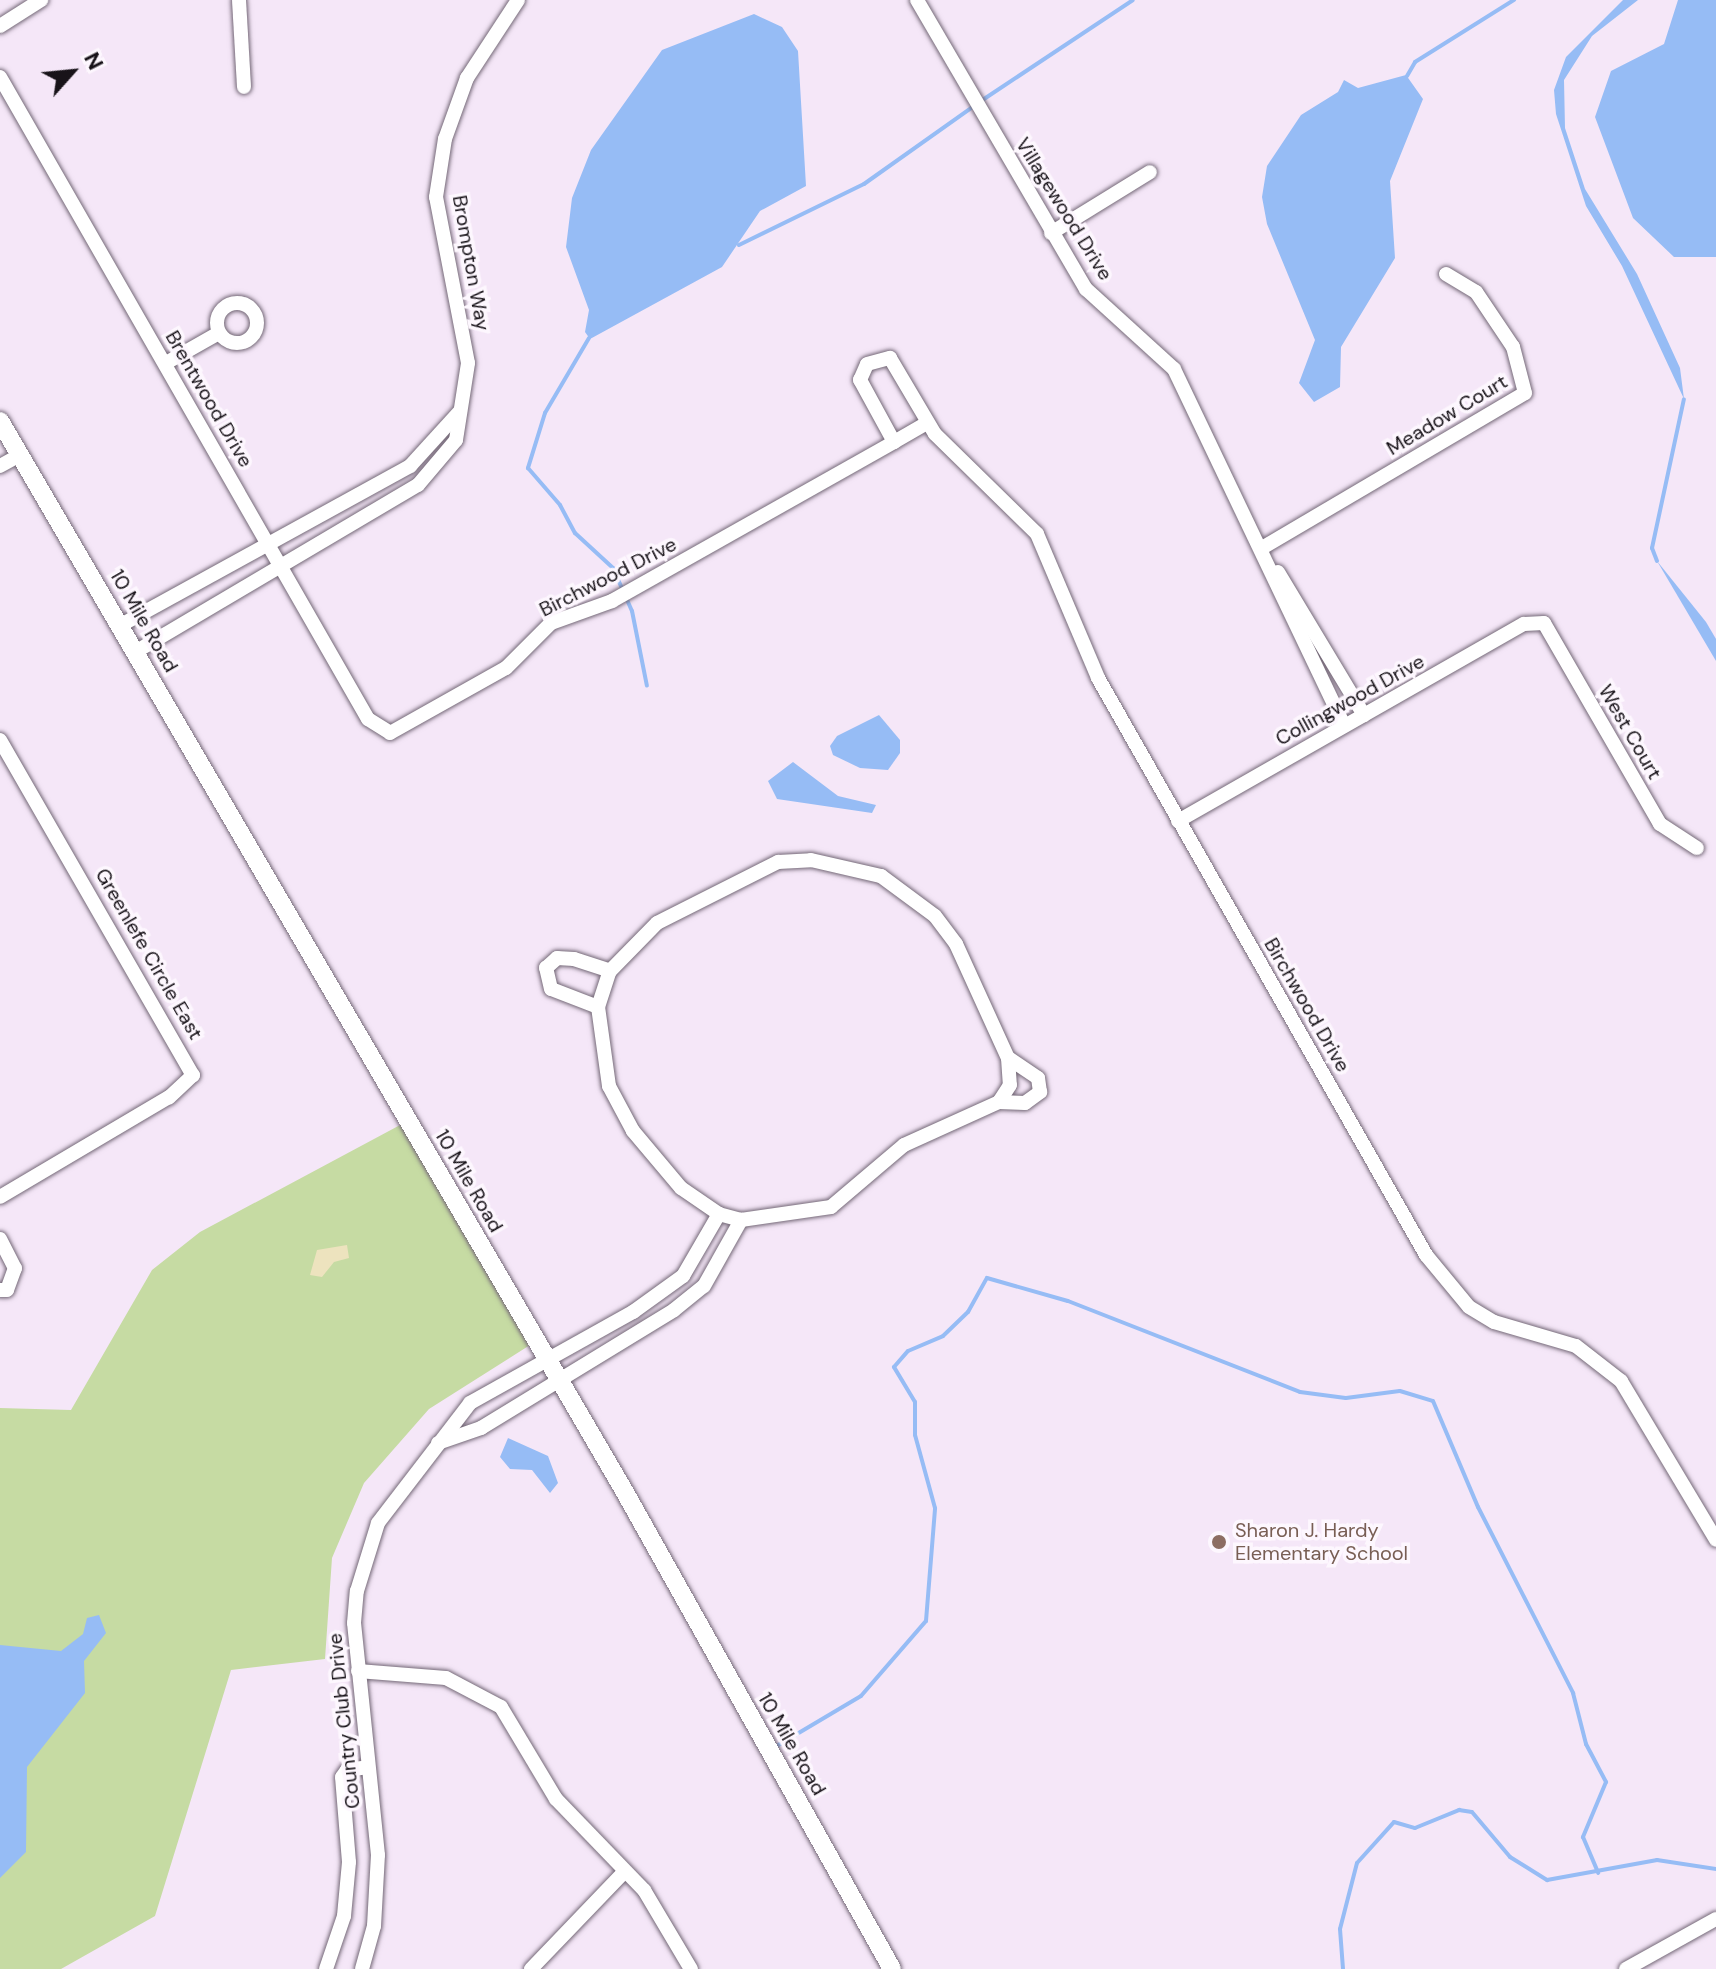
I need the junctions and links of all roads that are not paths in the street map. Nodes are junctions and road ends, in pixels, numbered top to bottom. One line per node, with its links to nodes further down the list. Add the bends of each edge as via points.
1 (41, 0): 5 (street)
2 (239, 0): 7 (street)
3 (917, 0): 9 (street, Villagewood Drive)
4 (515, 1): 13 (street, Brompton Way, via 467,78 445,139 436,197 468,363)
5 (0, 26)
6 (0, 77): 12 (street, Brentwood Drive)
7 (244, 87)
8 (1150, 172): 9 (street)
9 (1051, 233): 20 (street, Villagewood Drive, via 1086,289 1174,369)
10 (1446, 274): 20 (street, Meadow Court, via 1476,292 1513,347 1525,393)
11 (217, 334): 12 (street)
12 (166, 363): 19 (street, Brentwood Drive)
13 (463, 408): 19 (street, via 410,466); 21 (street, Brompton Way, via 456,440 418,485)
14 (927, 423): 16 (street, Birchwood Drive); 16 (street, Birchwood Drive, via 890,358 867,364 860,380); 29 (street, Birchwood Drive, via 964,469 1037,534 1098,678)
15 (3, 432): 17 (main road, 10 Mile Road)
16 (894, 442): 27 (street, Birchwood Drive, via 612,601 551,623 506,668)
17 (20, 455): 18 (street); 23 (main road, 10 Mile Road)
18 (0, 466)
19 (269, 543): 21 (street, Brentwood Drive); 23 (street)
20 (1262, 548): 25 (street, Villagewood Drive, via 1310,618); 26 (street, Villagewood Drive)
21 (281, 563): 24 (street, Brompton Way); 27 (street, Brentwood Drive, via 368,719)
22 (1544, 623): 25 (street, Collingwood Drive, via 1524,624); 30 (street, West Court, via 1660,824)
23 (121, 625): 24 (main road, 10 Mile Road)
24 (137, 651): 40 (main road, 10 Mile Road)
25 (1364, 715): 26 (street, Collingwood Drive)
26 (1344, 726): 29 (street, Collingwood Drive)
27 (390, 733)
28 (0, 740): 35 (street, Greenlefe Circle East, via 193,1075 169,1097)
29 (1178, 821): 43 (street, Birchwood Drive, via 1447,1285 1494,1322 1576,1346 1621,1381 1641,1404)
30 (1697, 848)
31 (610, 971): 32 (street); 32 (street, via 557,958 546,968 551,989); 33 (street, via 657,923 719,887 778,862 845,863 913,894 935,916 956,944)
32 (598, 1007): 36 (street, via 609,1086 633,1131 681,1188)
33 (1008, 1058): 34 (street, via 1010,1085); 34 (street, via 1038,1078 1040,1092 1025,1103)
34 (999, 1102): 37 (street, via 904,1145 831,1207)
35 (0, 1197)
36 (719, 1214): 37 (street); 40 (street, Country Club Drive, via 683,1276 633,1312)
37 (741, 1220): 41 (street, via 704,1286)
38 (0, 1239): 39 (street, via 15,1268 7,1290)
39 (0, 1290)
40 (547, 1357): 41 (main road, 10 Mile Road); 42 (street, Country Club Drive, via 470,1403)
41 (560, 1381): 42 (street, via 481,1428); 52 (main road, 10 Mile Road)
42 (438, 1444): 44 (street, Country Club Drive, via 391,1501 367,1554 354,1623)
43 (1716, 1540)
44 (358, 1671): 45 (street, Country Club Drive); 46 (street, via 446,1678 485,1695 517,1726 556,1799)
45 (368, 1767): 48 (street, via 347,1770 342,1777 349,1862 344,1916); 49 (street, Country Club Drive, via 378,1890)
46 (624, 1872): 50 (street); 51 (street, via 657,1907)
47 (1716, 1919): 53 (street)
48 (326, 1969)
49 (362, 1969)
50 (531, 1969)
51 (691, 1969)
52 (892, 1969)
53 (1626, 1969)

